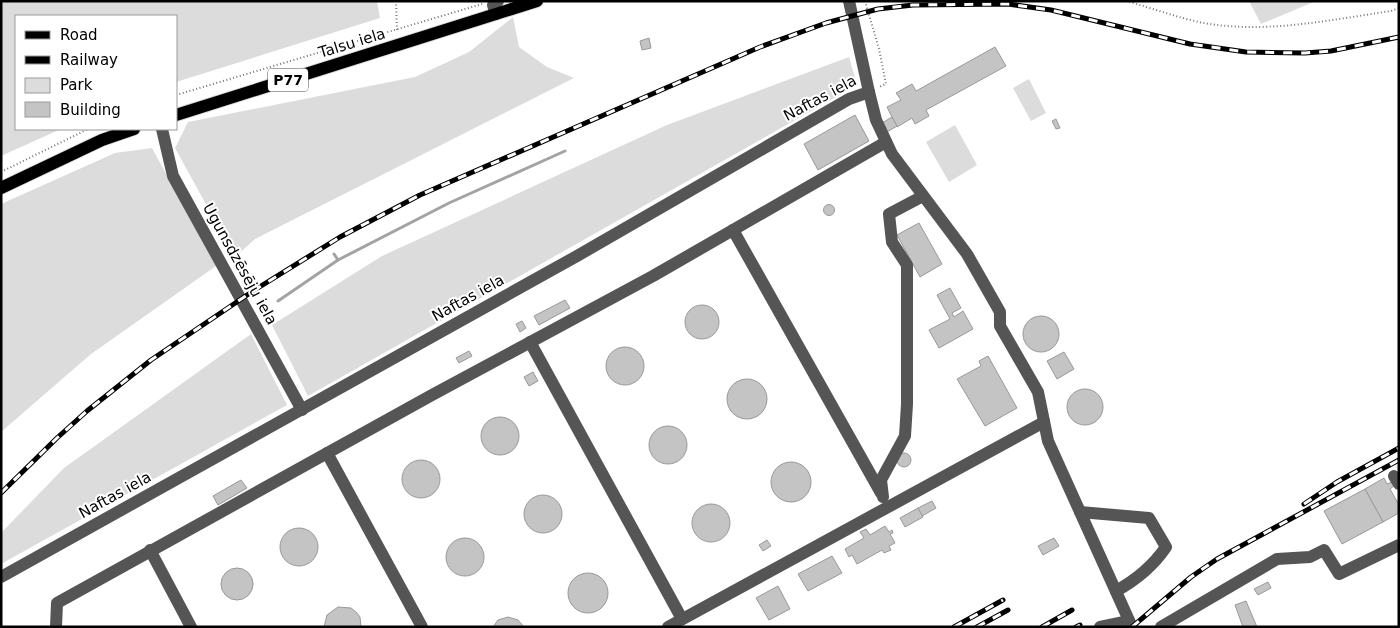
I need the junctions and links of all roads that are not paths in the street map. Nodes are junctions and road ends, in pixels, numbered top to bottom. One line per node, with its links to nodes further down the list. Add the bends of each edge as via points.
1 (537, 1): 3 (main road, Talsu iela / P77)
2 (849, 1): 4 (street, Naftas iela)
3 (496, 5): 5 (main road, Talsu iela / P77, via 399,46)
4 (869, 92): 8 (street); 13 (street, Naftas iela, via 849,99)
5 (178, 114)
6 (131, 130): 9 (main road, via 102,140)
7 (162, 130): 13 (street, Ugunsdzēsēju iela, via 173,176)
8 (886, 142): 10 (street); 11 (street)
9 (1, 188)
10 (924, 196): 14 (street, via 967,254 1000,312 1000,326 1038,392); 16 (street, via 889,214 892,242 907,265 907,404 905,436 881,480)
11 (733, 230): 12 (street); 16 (street)
12 (530, 342): 15 (street); 22 (street)
13 (302, 410): 20 (street, Naftas iela)
14 (1044, 422): 16 (street); 17 (street, via 1048,441)
15 (327, 453): 19 (street); 26 (street)
16 (886, 502): 22 (street)
17 (1080, 512): 21 (street); 21 (street, via 1149,518 1166,547 1157,560)
18 (1399, 545): 29 (street, via 1339,574 1324,550 1310,557 1277,559)
19 (150, 550): 24 (street, via 57,603); 25 (street)
20 (1, 577)
21 (1116, 591): 23 (street)
22 (682, 618): 27 (street)
23 (1130, 624): 28 (street)
24 (56, 627)
25 (191, 627)
26 (422, 627)
27 (668, 627)
28 (1100, 627)
29 (1160, 627)

